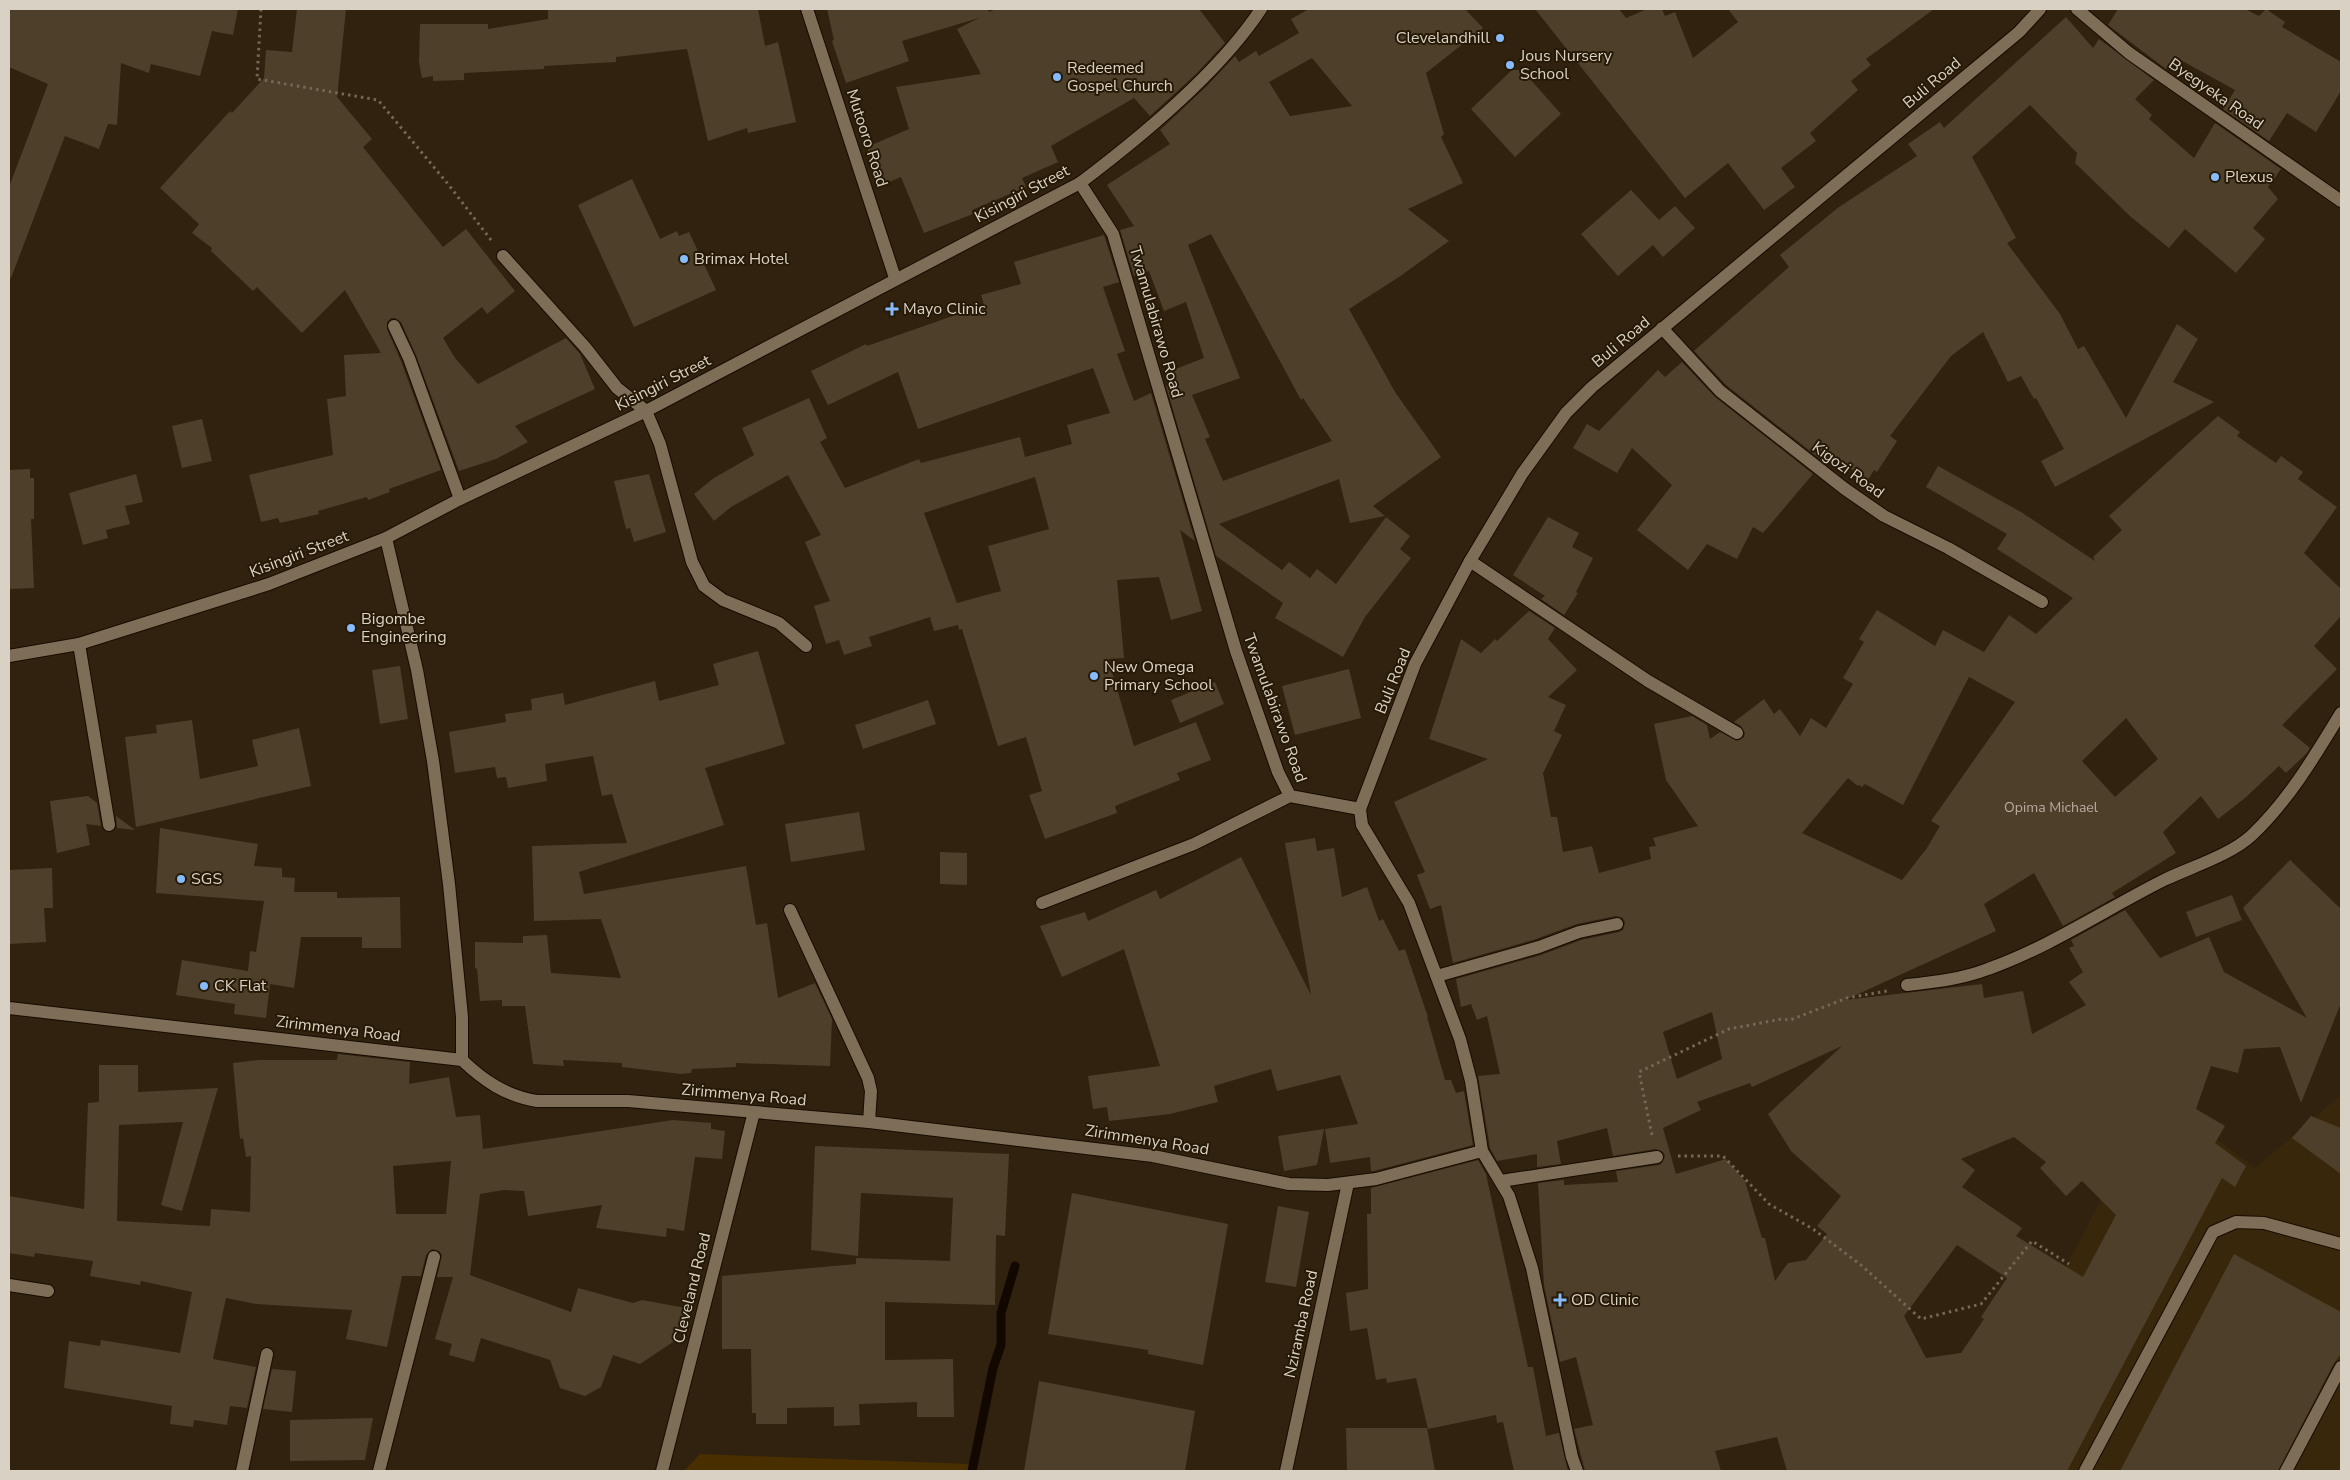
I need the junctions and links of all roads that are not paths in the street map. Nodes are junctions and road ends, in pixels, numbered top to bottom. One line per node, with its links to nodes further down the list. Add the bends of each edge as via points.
1 (807, 9): 8 (street, Mutooro Road)
2 (1261, 9): 5 (street, Kisingiri Street, via 1215,66 1115,156)
3 (2040, 9): 10 (street, Buli Road, via 2019,32)
4 (2076, 9): 6 (street, Byegyeka Road, via 2129,53)
5 (1080, 183): 8 (street, Kisingiri Street); 21 (street, Twamulabirawo Road, via 1113,234 1236,651 1278,772)
6 (2341, 201)
7 (503, 256): 11 (street, via 586,347 617,388)
8 (896, 278): 11 (street, Kisingiri Street)
9 (394, 326): 12 (street, via 409,358)
10 (1662, 328): 14 (street, Buli Road, via 1566,412 1522,474); 15 (street, Kigozi Road, via 1720,391 1846,489 1884,516)
11 (646, 411): 12 (street, Kisingiri Street); 17 (street, via 660,444 692,562 704,586 723,600 779,624)
12 (460, 499): 13 (street, Kisingiri Street)
13 (386, 538): 16 (street, Kisingiri Street, via 269,584); 30 (street, via 417,670 433,761 450,884 462,1017)
14 (1470, 561): 20 (street, via 1648,681); 22 (street, Buli Road, via 1415,664)
15 (2042, 602)
16 (79, 644): 18 (street, Kisingiri Street); 23 (street)
17 (806, 646)
18 (9, 656)
19 (2341, 713): 28 (street, via 2311,762 2282,800 2251,836 2235,847 2164,880 2012,960 1954,980)
20 (1737, 733)
21 (1290, 796): 22 (street, Twamulabirawo Road); 24 (street, via 1194,844)
22 (1360, 809): 27 (street, via 1362,825 1409,903)
23 (109, 825)
24 (1042, 903)
25 (790, 910): 32 (street, via 868,1078 872,1103)
26 (1617, 924): 27 (street, via 1579,932)
27 (1437, 976): 33 (street, via 1471,1081)
28 (1907, 985)
29 (9, 1008): 30 (street, Zirimmenya Road)
30 (462, 1060): 31 (street, Zirimmenya Road, via 494,1086 522,1098 628,1101)
31 (754, 1112): 32 (street, Zirimmenya Road); 45 (street, Cleveland Road)
32 (869, 1122): 36 (street, Zirimmenya Road, via 1143,1155 1290,1184)
33 (1482, 1152): 35 (street); 36 (street, Zirimmenya Road, via 1407,1172)
34 (1657, 1157): 35 (street)
35 (1501, 1181): 47 (street, via 1515,1212 1532,1268)
36 (1348, 1183): 46 (street, Nziramba Road)
37 (2341, 1244): 48 (street, via 2264,1224 2236,1222 2213,1232)
38 (434, 1257): 44 (street)
39 (9, 1285): 40 (street)
40 (48, 1291)
41 (267, 1354): 43 (street)
42 (2341, 1367): 49 (street)
43 (242, 1471)
44 (379, 1471)
45 (662, 1471)
46 (1286, 1471)
47 (1577, 1471)
48 (2085, 1471)
49 (2286, 1471)

